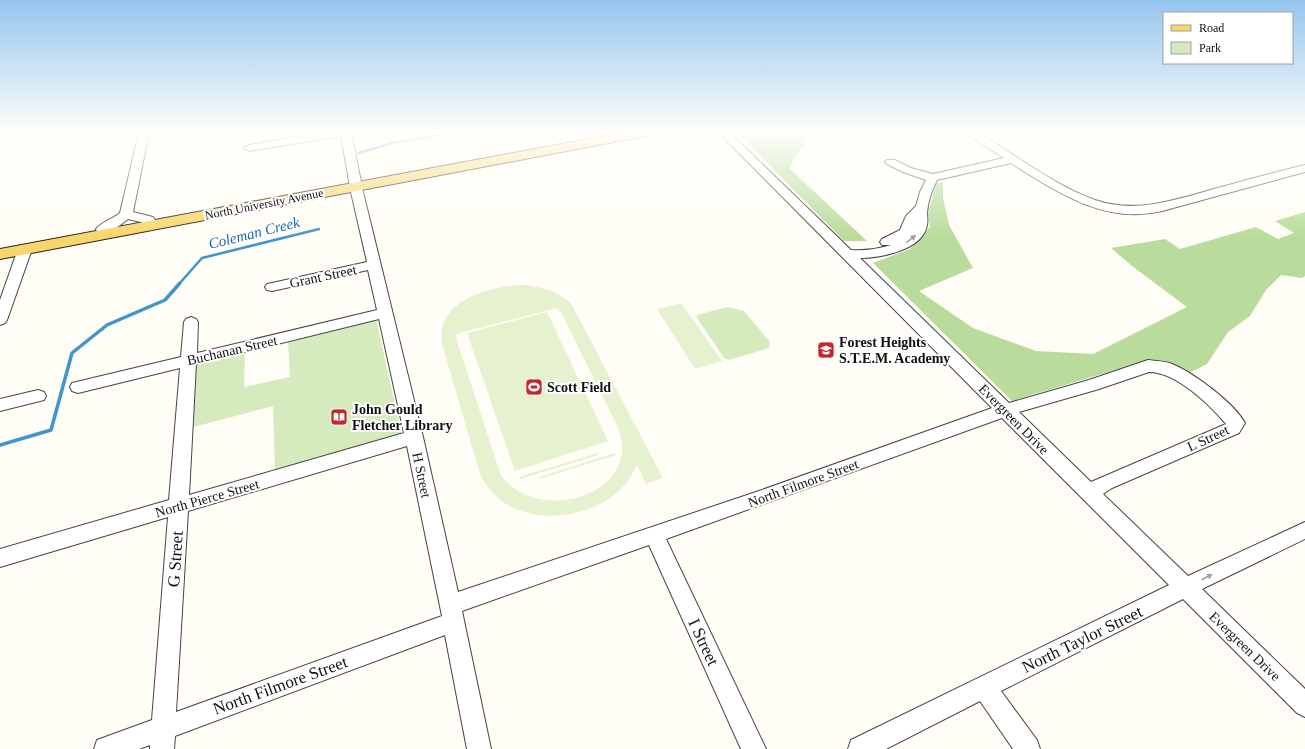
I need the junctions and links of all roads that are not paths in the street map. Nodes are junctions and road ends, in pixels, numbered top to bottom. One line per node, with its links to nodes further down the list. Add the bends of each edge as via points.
1 (136, 167): 13 (street)
2 (353, 167): 11 (street, H Street)
3 (437, 167): 11 (main road, North University Avenue)
4 (447, 167): 11 (main road, North University Avenue)
5 (759, 167): 16 (street, Evergreen Drive)
6 (901, 167): 10 (street)
7 (980, 167): 10 (street)
8 (1026, 167): 9 (street, via 1078,199 1135,211 1158,208)
9 (1305, 168)
10 (933, 178): 12 (street)
11 (356, 183): 14 (main road, North University Avenue); 19 (main road, North University Avenue); 23 (street, H Street)
12 (922, 207): 17 (street, via 912,216 902,235 881,244); 20 (street, one-way to 12, via 903,245 916,237 922,223)
13 (126, 214): 14 (street); 15 (street)
14 (149, 220): 15 (main road, North University Avenue)
15 (102, 229): 18 (main road, North University Avenue)
16 (834, 241): 17 (street); 22 (street, Evergreen Drive)
17 (863, 246): 22 (street)
18 (0, 247)
19 (25, 249): 21 (main road, North University Avenue); 27 (street)
20 (876, 253): 22 (street, via 859,256); 24 (street, via 866,261 865,267)
21 (0, 254)
22 (848, 254): 24 (street, Evergreen Drive)
23 (374, 265): 25 (street, Grant Street); 26 (street, H Street)
24 (869, 275): 34 (street, Evergreen Drive)
25 (272, 287)
26 (385, 313): 29 (street, Buchanan Street); 35 (street, H Street)
27 (0, 320)
28 (190, 322): 29 (street, G Street)
29 (188, 360): 31 (street, Buchanan Street); 37 (street, G Street)
30 (1157, 366): 34 (street, North Filmore Street, via 1142,368); 36 (street, L Street, via 1184,379 1221,407 1236,423 1233,428 1105,483)
31 (78, 387)
32 (38, 396): 33 (street)
33 (0, 405)
34 (1005, 410): 36 (street, Evergreen Drive); 39 (street, North Filmore Street)
35 (414, 437): 37 (street, North Pierce Street); 42 (street, H Street)
36 (1089, 493): 41 (street, Evergreen Drive)
37 (178, 507): 40 (street, North Pierce Street); 45 (street, G Street)
38 (1305, 530): 41 (street, North Taylor Street, one-way to 38)
39 (654, 535): 42 (street, North Filmore Street); 48 (street, I Street)
40 (0, 558)
41 (1185, 588): 43 (street, North Taylor Street); 44 (street, Evergreen Drive)
42 (452, 613): 45 (street, North Filmore Street); 47 (street, H Street)
43 (984, 688): 49 (street, North Taylor Street); 50 (street)
44 (1305, 705)
45 (163, 739): 46 (street, North Filmore Street)
46 (106, 749)
47 (479, 749)
48 (754, 749)
49 (860, 749)
50 (1028, 749)

